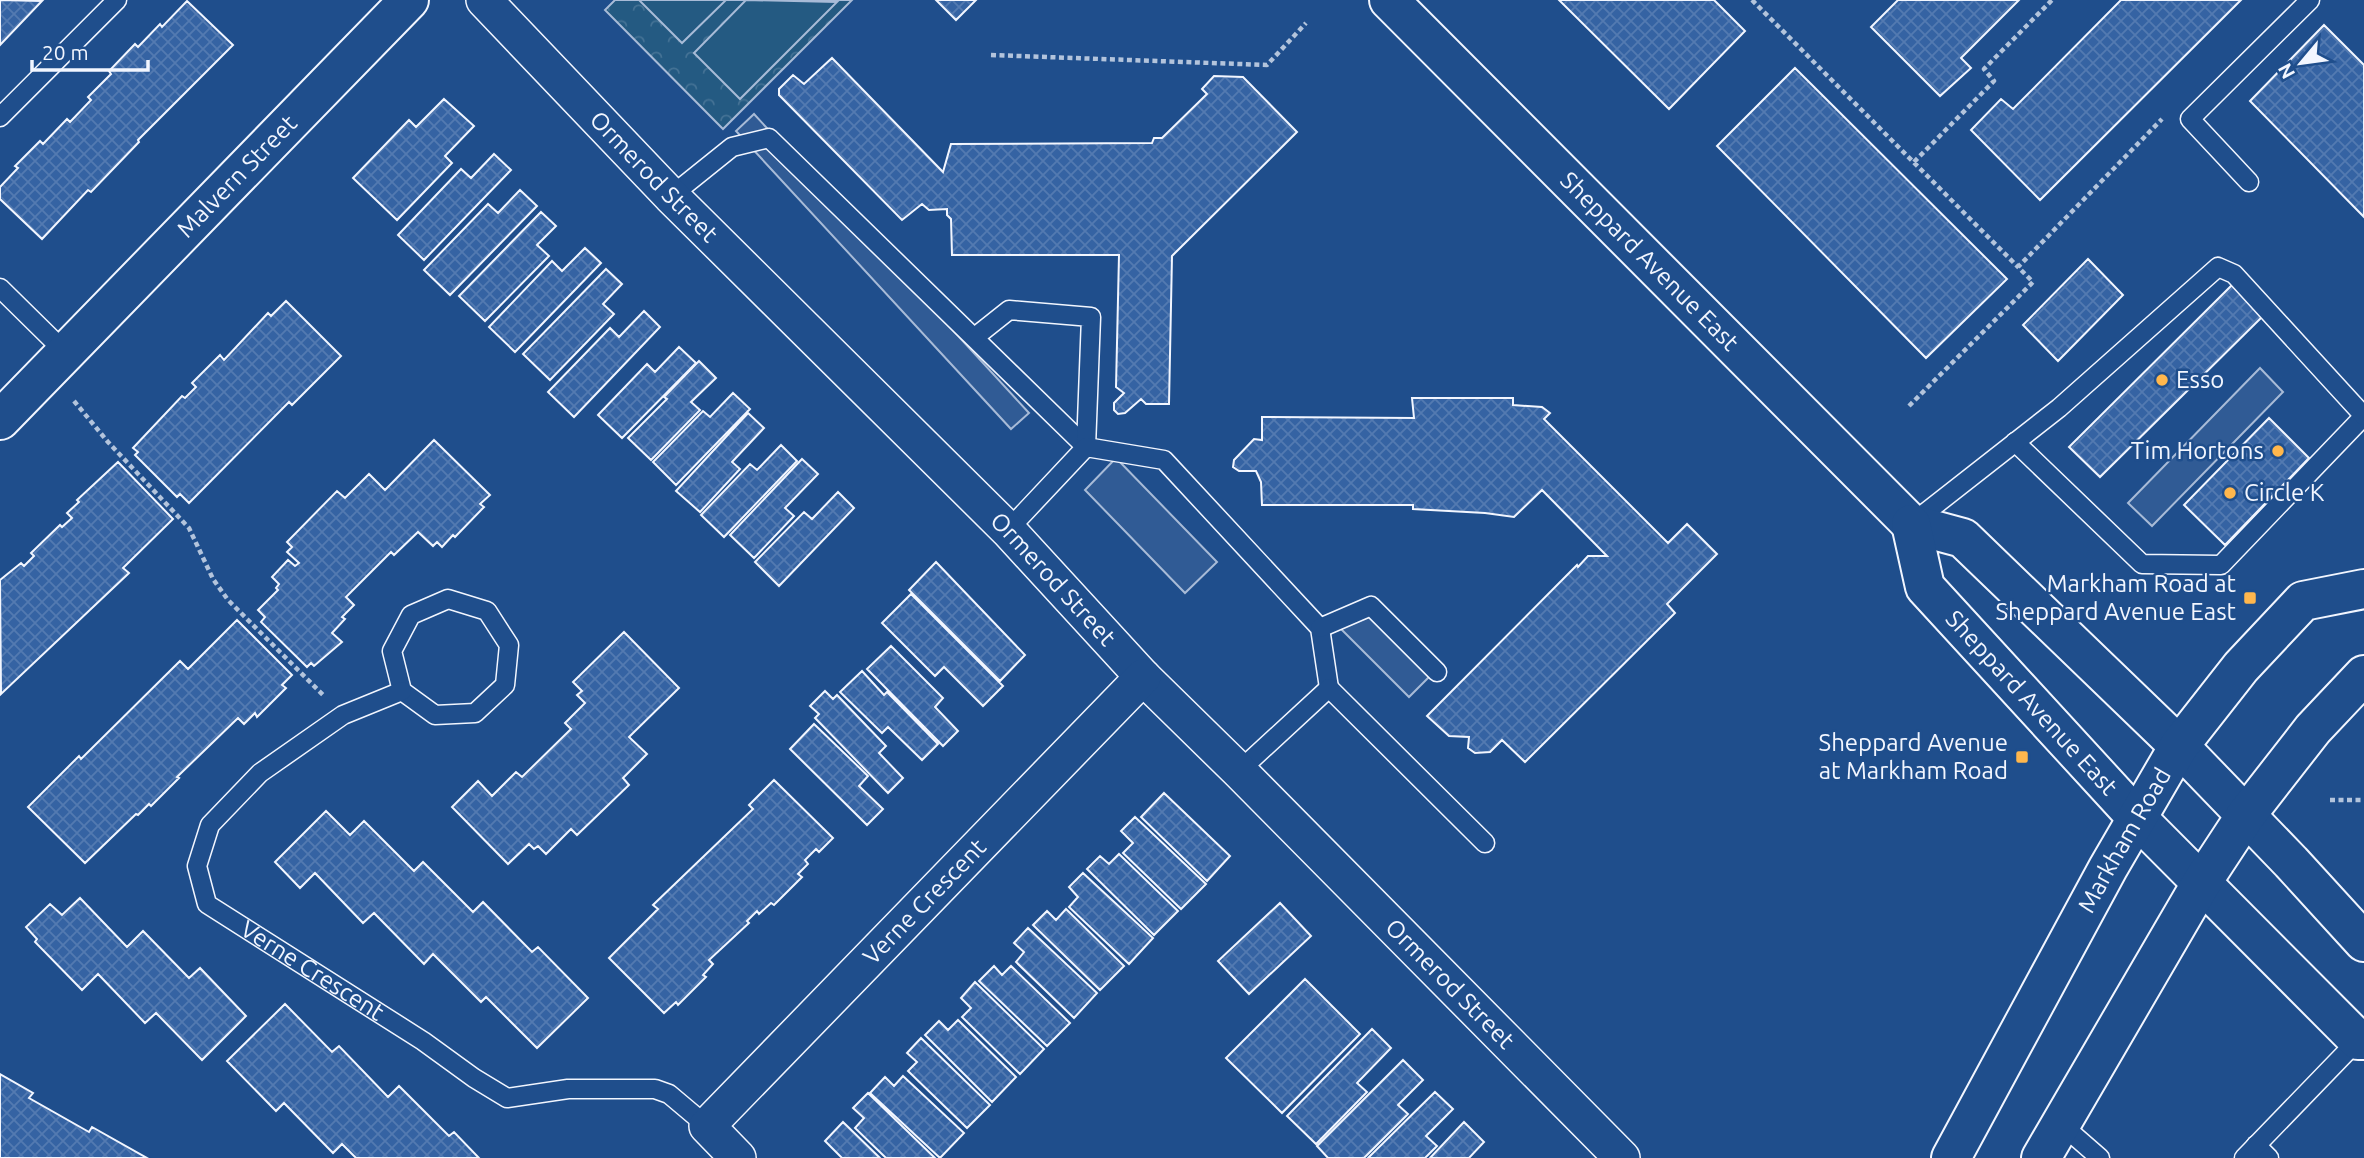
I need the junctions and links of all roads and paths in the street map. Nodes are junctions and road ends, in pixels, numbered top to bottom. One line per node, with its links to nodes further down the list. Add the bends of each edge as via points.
1 (117, 0): 11 (lane)
2 (409, 0): 18 (main road, Malvern Street)
3 (484, 0): 14 (street, Ormerod Street)
4 (1389, 0): 24 (main road, Sheppard Avenue East)
5 (1752, 0): 12 (path)
6 (2052, 0): 12 (path, via 1984,69 1994,81)
7 (2310, 0): 13 (lane, via 2190,119)
8 (1306, 23): 9 (path, via 1267,65)
9 (990, 55)
10 (2168, 113): 15 (path)
11 (0, 117)
12 (1914, 162): 15 (path)
13 (2249, 182)
14 (671, 196): 17 (lane, via 732,147 769,138); 25 (street, Ormerod Street)
15 (2018, 267): 19 (path, via 2033,282)
16 (0, 288): 18 (lane)
17 (975, 337): 23 (lane); 23 (lane, via 1009,310 1091,317)
18 (56, 362): 21 (main road, Malvern Street); 33 (path, via 189,528 228,600)
19 (1909, 406)
20 (2364, 416): 22 (lane, via 2221,565 2143,564); 22 (lane, via 2234,274 2218,267)
21 (0, 420)
22 (2015, 442): 24 (lane)
23 (1086, 447): 25 (lane); 27 (lane, via 1164,460)
24 (1911, 524): 34 (main road, via 1963,538); 39 (main road, Sheppard Avenue East, via 1925,587)
25 (1008, 530): 30 (street, Ormerod Street)
26 (2364, 589): 34 (main road, Markham Road, via 2303,601 2241,667)
27 (1320, 628): 28 (lane, via 1371,606); 31 (lane)
28 (1437, 672)
29 (2364, 675): 38 (main road, via 2313,729)
30 (1143, 677): 35 (street, Ormerod Street); 45 (street, Verne Crescent)
31 (1329, 688): 35 (lane); 40 (lane)
32 (402, 691): 32 (lane, via 435,715 475,713 505,685 509,645 487,611 448,599 411,615 393,651); 33 (lane, Verne Crescent)
33 (343, 715): 45 (lane, Verne Crescent, via 260,773 210,825 197,866 207,904 507,1098 568,1089 655,1089 669,1094)
34 (2179, 746): 38 (main road); 39 (main road, Markham Road)
35 (1240, 771): 48 (street, Ormerod Street)
36 (2330, 800): 37 (path)
37 (2364, 800)
38 (2246, 815): 41 (main road); 42 (main road)
39 (2137, 818): 41 (main road, Sheppard Avenue East); 49 (main road, Markham Road)
40 (1485, 843)
41 (2202, 882): 43 (main road, Sheppard Avenue East); 44 (main road)
42 (2364, 942)
43 (2361, 1040): 46 (lane)
44 (2061, 1124): 50 (main road); 51 (lane)
45 (707, 1126): 47 (street, Verne Crescent)
46 (2256, 1154)
47 (738, 1158)
48 (1622, 1158)
49 (1951, 1158)
50 (2041, 1158)
51 (2101, 1158)

